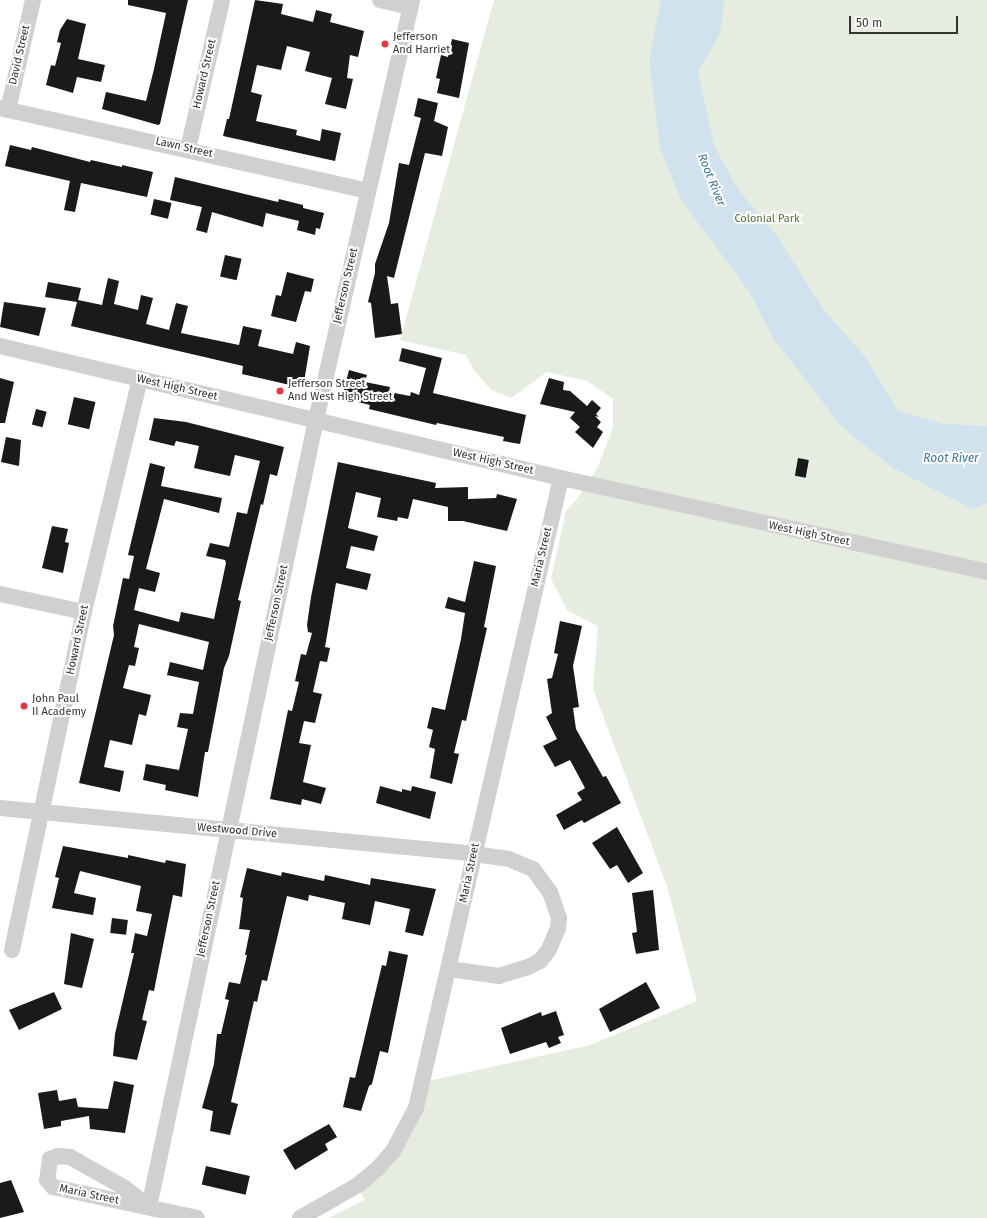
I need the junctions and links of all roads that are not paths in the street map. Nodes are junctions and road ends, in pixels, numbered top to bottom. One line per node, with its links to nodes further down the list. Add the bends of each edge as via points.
1 (33, 0): 5 (street, David Street)
2 (222, 0): 6 (street, Howard Street)
3 (380, 0): 4 (street)
4 (411, 4): 7 (street, Jefferson Street)
5 (4, 109): 6 (street, Lawn Street)
6 (188, 149): 7 (street, Lawn Street)
7 (367, 192): 10 (street, Jefferson Street)
8 (0, 346): 9 (street, West High Street)
9 (140, 380): 10 (street, West High Street); 14 (street, Howard Street)
10 (316, 420): 11 (street, West High Street); 17 (street, Jefferson Street)
11 (561, 478): 12 (street, West High Street); 18 (street, Maria Street)
12 (987, 572)
13 (0, 594): 14 (street)
14 (84, 612): 16 (street, Howard Street)
15 (0, 808): 16 (street, Westwood Drive)
16 (41, 812): 17 (street, Westwood Drive); 19 (street, Howard Street)
17 (227, 830): 18 (street, Westwood Drive); 21 (street, Jefferson Street)
18 (474, 854): 20 (street, Maria Street); 20 (street, Westwood Drive, via 508,860 533,869 543,880 556,904 558,928 548,951 540,960 514,972 498,976)
19 (12, 950)
20 (449, 969): 23 (street, Maria Street, via 424,1082 405,1131 393,1151 358,1185)
21 (149, 1207): 21 (street, Maria Street, via 125,1188 70,1157 58,1156 50,1160 47,1180 53,1187); 22 (street, Maria Street)
22 (197, 1218)
23 (300, 1218)

